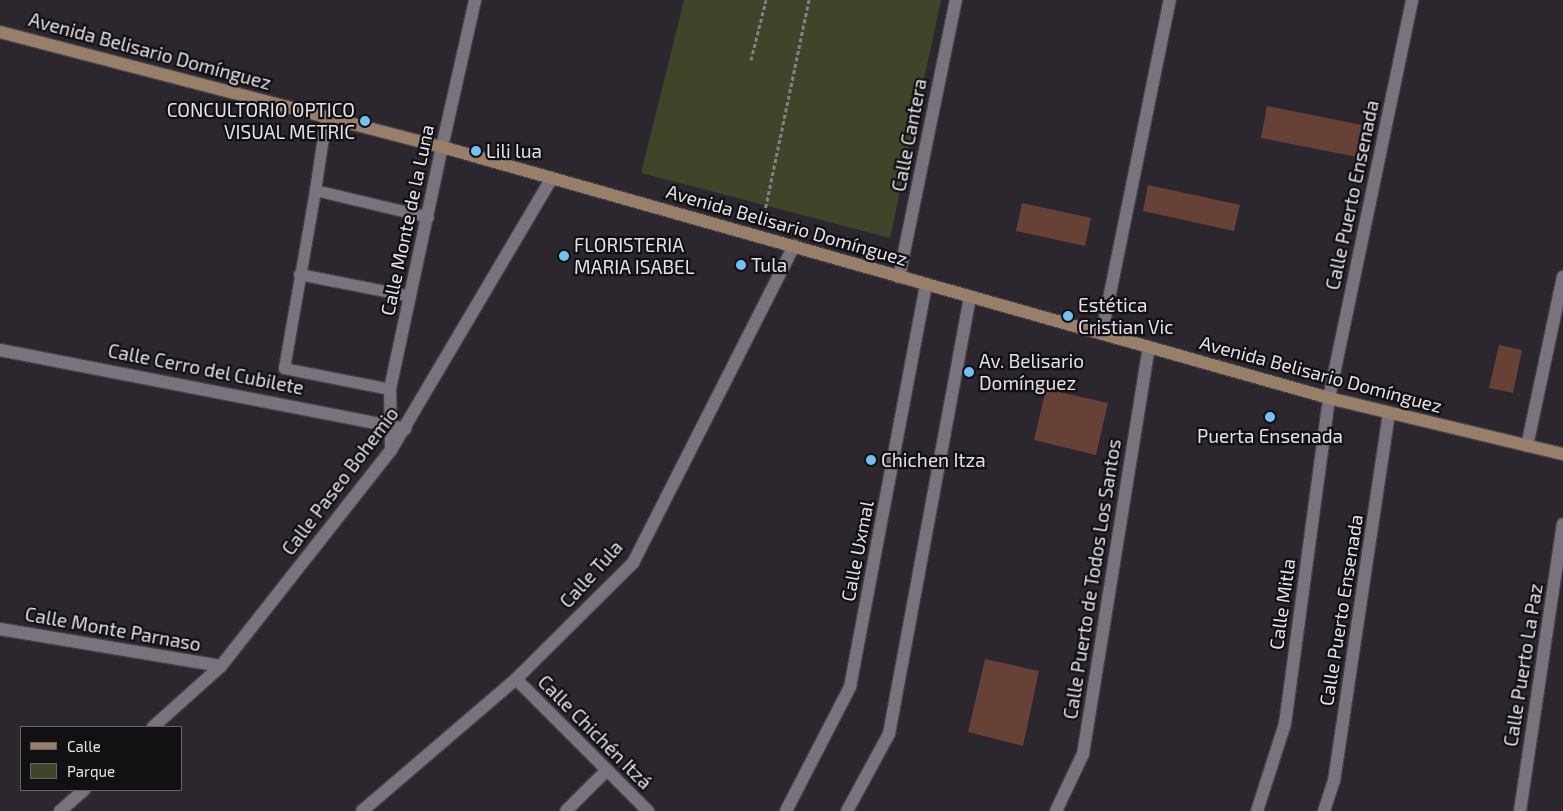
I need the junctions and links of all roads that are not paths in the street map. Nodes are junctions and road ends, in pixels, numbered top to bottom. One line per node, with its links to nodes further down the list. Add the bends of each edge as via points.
1 (475, 0): 7 (street, Calle Monte de la Luna)
2 (956, 0): 14 (street, Calle Cantera)
3 (1170, 0): 18 (street)
4 (1412, 0): 22 (street, Calle Puerto Ensenada)
5 (0, 32): 6 (main road, Avenida Belisario Domínguez)
6 (326, 117): 7 (main road, Avenida Belisario Domínguez); 9 (lane)
7 (442, 147): 8 (main road, Avenida Belisario Domínguez); 10 (street, Calle Monte de la Luna)
8 (552, 178): 11 (main road, Avenida Belisario Domínguez); 25 (street, Calle Paseo Bohemio)
9 (315, 190): 10 (lane); 12 (lane)
10 (428, 217): 16 (street, Calle Monte de la Luna)
11 (794, 246): 14 (main road, Avenida Belisario Domínguez); 32 (street, Calle Tula, via 633,563)
12 (299, 274): 16 (lane); 21 (lane, via 284,368)
13 (1563, 276): 26 (street)
14 (900, 277): 15 (main road, Avenida Belisario Domínguez)
15 (926, 284): 17 (main road, Avenida Belisario Domínguez); 40 (street, Calle Uxmal, via 850,687)
16 (410, 296): 21 (street, Calle Monte de la Luna)
17 (970, 296): 18 (main road, Avenida Belisario Domínguez); 41 (street, via 889,734)
18 (1102, 333): 19 (main road, Avenida Belisario Domínguez)
19 (1149, 347): 22 (main road, Avenida Belisario Domínguez); 42 (street, Calle Puerto de Todos Los Santos, via 1082,754)
20 (0, 350): 24 (street, Calle Cerro del Cubilete)
21 (390, 389): 24 (street, Calle Monte de la Luna)
22 (1329, 398): 23 (main road, Avenida Belisario Domínguez); 43 (street, Calle Mitla, via 1285,724)
23 (1390, 414): 26 (main road, Avenida Belisario Domínguez); 44 (street, Calle Puerto Ensenada, via 1334,781)
24 (388, 423): 25 (street, Calle Cerro del Cubilete); 27 (street, Calle Monte de la Luna)
25 (405, 429): 27 (street, Calle Paseo Bohemio)
26 (1527, 446): 28 (main road, Avenida Belisario Domínguez)
27 (391, 450): 31 (street, Calle Paseo Bohemio)
28 (1563, 454)
29 (1563, 524): 45 (street, Calle Puerto La Paz)
30 (0, 629): 31 (street, Calle Monte Parnaso)
31 (221, 666): 33 (street, Calle Paseo Bohemio)
32 (516, 679): 34 (street, Calle Chichén Itzá); 37 (street, Calle Tula)
33 (154, 726)
34 (607, 770): 38 (street); 39 (street, Calle Chichén Itzá)
35 (83, 791): 36 (street)
36 (60, 811)
37 (362, 811)
38 (566, 811)
39 (648, 811)
40 (786, 811)
41 (847, 811)
42 (1056, 811)
43 (1257, 811)
44 (1324, 811)
45 (1520, 811)

